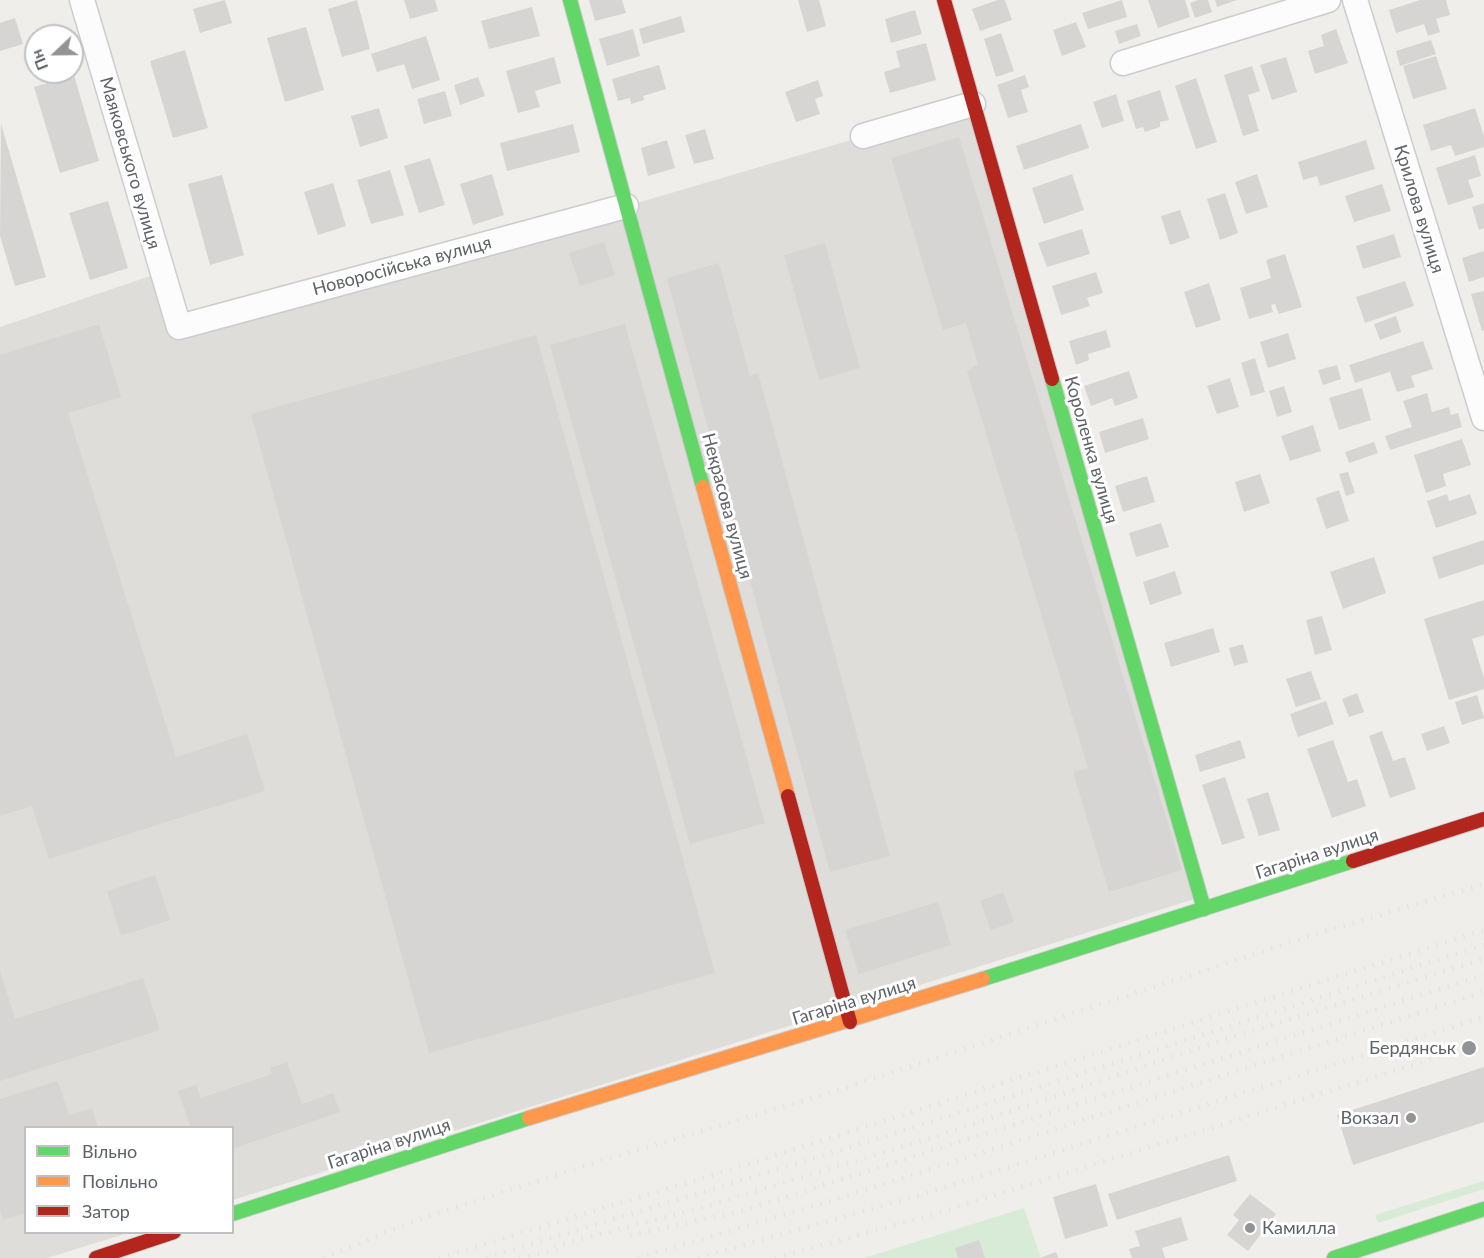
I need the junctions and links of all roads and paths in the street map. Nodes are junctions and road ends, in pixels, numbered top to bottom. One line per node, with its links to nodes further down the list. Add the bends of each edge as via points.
1 (82, 0): 10 (street, Маяковського вулиця)
2 (570, 0): 9 (street, Некрасова вулиця)
3 (944, 0): 7 (street, Короленка вулиця)
4 (1328, 0): 6 (street)
5 (1355, 0): 11 (street, Крилова вулиця)
6 (1123, 63)
7 (973, 104): 8 (street); 13 (street, Короленка вулиця)
8 (863, 136)
9 (626, 206): 10 (street, Новоросійська вулиця); 14 (street, Некрасова вулиця)
10 (178, 327)
11 (1484, 418)
12 (1484, 819): 13 (street, Гагаріна вулиця)
13 (1204, 909): 14 (street, Гагаріна вулиця)
14 (850, 1022): 16 (street, Гагаріна вулиця, via 474,1135)
15 (1484, 1209): 19 (street)
16 (234, 1213)
17 (171, 1234): 18 (street)
18 (96, 1258)
19 (1334, 1258)

